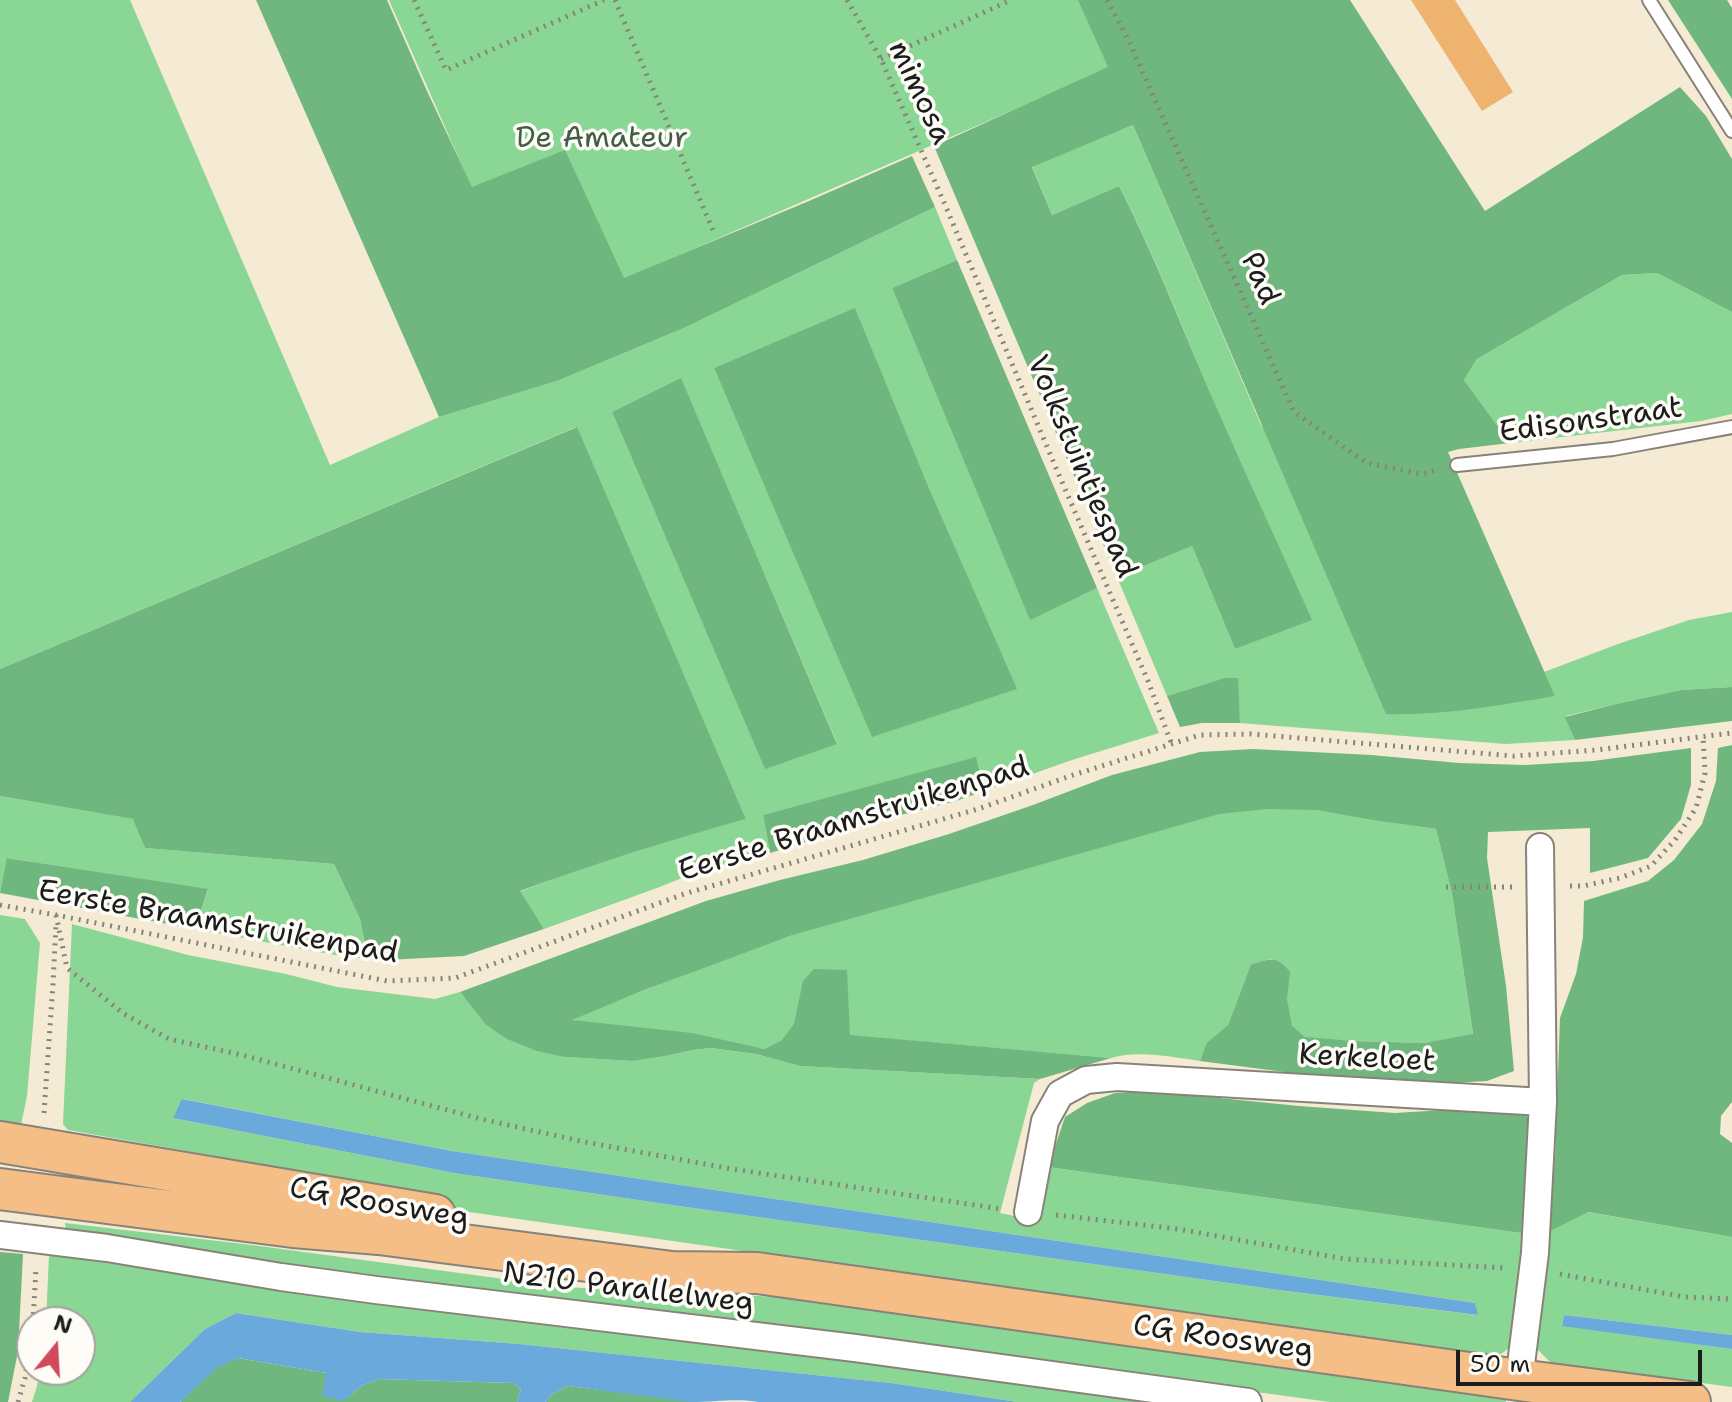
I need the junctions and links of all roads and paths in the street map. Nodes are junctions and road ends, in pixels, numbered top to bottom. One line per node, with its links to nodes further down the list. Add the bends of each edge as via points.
1 (414, 0): 2 (path, via 446,70)
2 (604, 0)
3 (615, 0): 11 (path)
4 (847, 0): 8 (path, mimosa)
5 (1011, 0): 8 (path)
6 (1107, 0): 13 (path, Pad, via 1294,412 1367,463 1422,474)
7 (1649, 0): 9 (lane)
8 (881, 59): 10 (path, mimosa)
9 (1732, 131)
10 (946, 207): 16 (path, Volkstuintjespad)
11 (715, 235)
12 (1732, 427): 13 (lane, Edisonstraat, via 1613,449)
13 (1457, 465)
14 (1732, 733): 15 (path, Eerste Braamstruikenpad)
15 (1703, 736): 16 (path, Eerste Braamstruikenpad, via 1514,756 1251,734 1200,735); 18 (path, via 1705,773 1696,808 1651,866 1583,886)
16 (1172, 745): 21 (path, Eerste Braamstruikenpad, via 978,809 684,894 455,978 387,981)
17 (1540, 847): 18 (street)
18 (1542, 886): 19 (path); 22 (street)
19 (1446, 887)
20 (0, 905): 21 (path, Eerste Braamstruikenpad)
21 (56, 915): 23 (path); 26 (path, via 67,968 124,1014 169,1039 585,1142)
22 (1543, 1102): 26 (street, Kerkeloet, via 1117,1077 1086,1080 1060,1094 1045,1121); 29 (street)
23 (43, 1121)
24 (0, 1142): 30 (main road, CG Roosweg, via 680,1252)
25 (0, 1189): 30 (main road, CG Roosweg, via 672,1272)
26 (1028, 1212): 29 (path, via 1178,1229 1345,1259)
27 (0, 1235): 34 (street, N210 Parallelweg, via 360,1288)
28 (36, 1255): 32 (path)
29 (1533, 1269): 31 (path, via 1685,1297); 33 (street)
30 (757, 1273): 33 (main road, CG Roosweg)
31 (1732, 1299)
32 (34, 1306)
33 (1519, 1380): 35 (main road, CG Roosweg)
34 (1248, 1402)
35 (1690, 1402)

